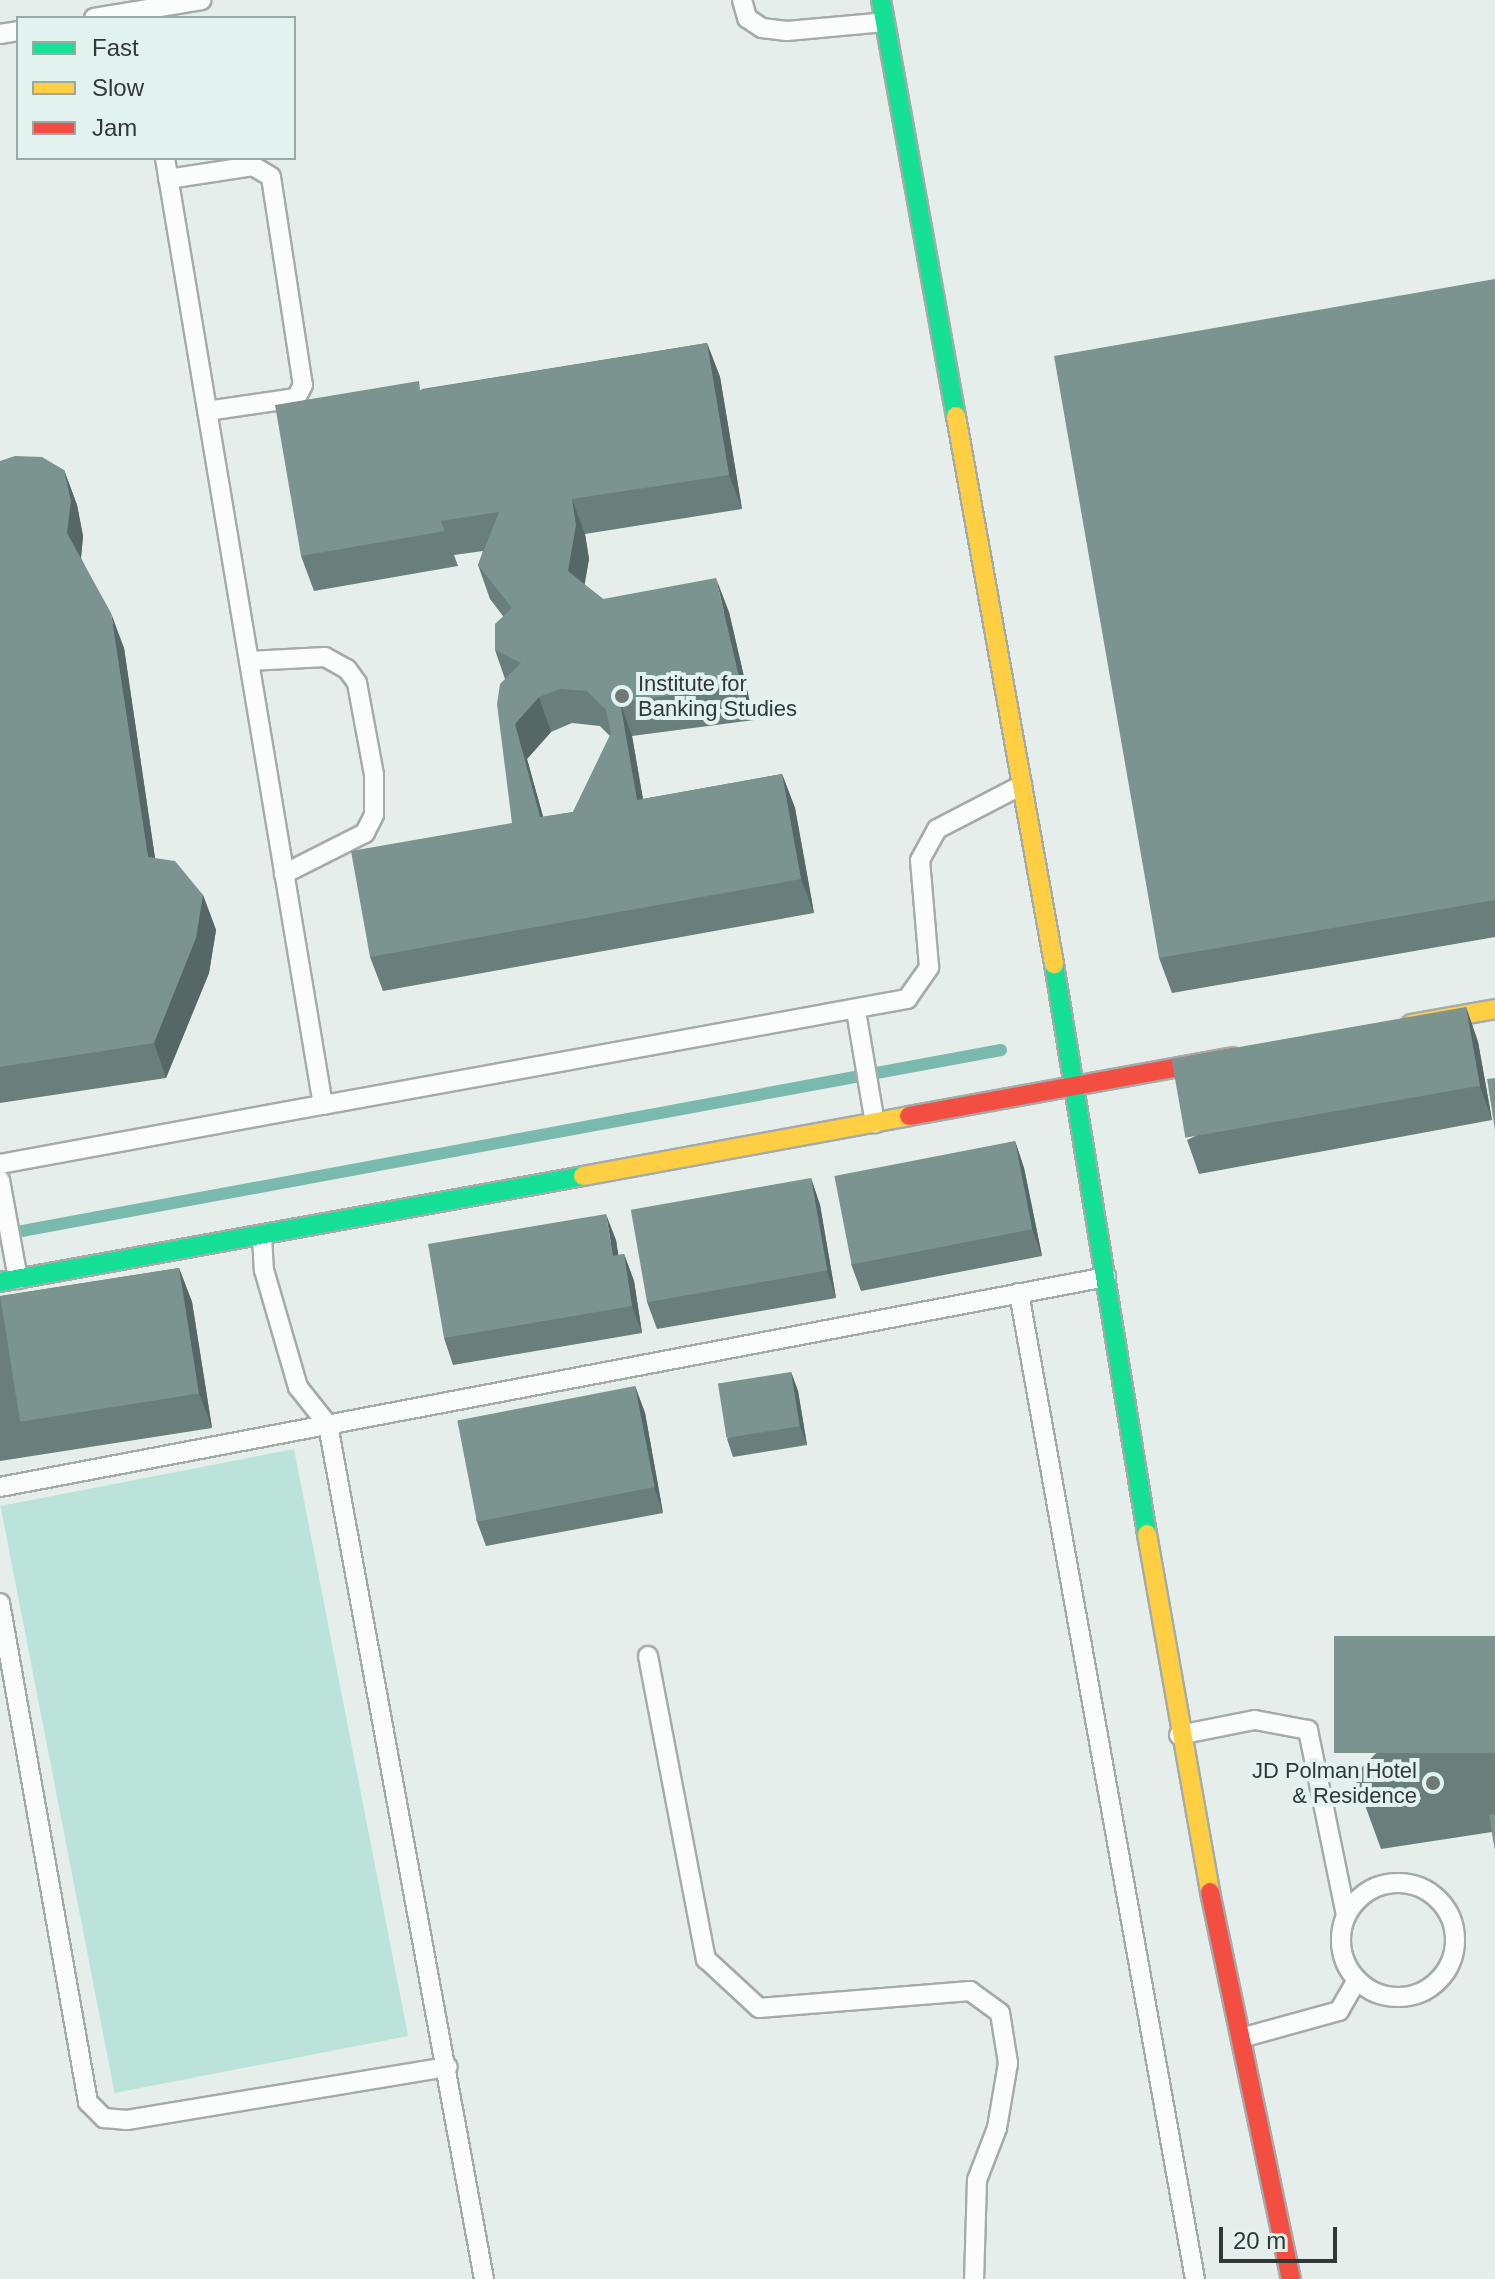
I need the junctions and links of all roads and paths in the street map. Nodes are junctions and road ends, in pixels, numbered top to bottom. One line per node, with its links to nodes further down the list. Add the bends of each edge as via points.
1 (201, 0): 4 (lane)
2 (742, 0): 6 (lane, via 747,18 762,28 787,31)
3 (881, 0): 6 (street)
4 (140, 14): 5 (lane)
5 (117, 16)
6 (885, 22): 11 (street)
7 (165, 160): 8 (lane)
8 (168, 179): 9 (lane); 9 (lane, via 253,166 271,177 303,385 296,398)
9 (207, 411): 10 (lane)
10 (249, 661): 12 (lane); 12 (lane, via 325,657 347,669 357,683 374,775 374,815 365,833)
11 (1022, 785): 14 (lane, via 937,829 920,860 929,967 907,999); 17 (street)
12 (284, 874): 18 (lane)
13 (1495, 1009): 15 (street)
14 (856, 1011): 18 (lane); 19 (lane)
15 (1386, 1029)
16 (1247, 1055): 17 (street)
17 (1076, 1086): 19 (street); 23 (street)
18 (323, 1105): 20 (lane)
19 (875, 1123): 22 (street)
20 (0, 1164)
21 (0, 1180): 24 (lane, via 14,1259)
22 (262, 1235): 24 (street); 26 (lane, via 264,1270 298,1387)
23 (1106, 1277): 25 (lane); 30 (street)
24 (9, 1281)
25 (1019, 1293): 26 (lane); 37 (lane)
26 (328, 1425): 27 (lane); 34 (lane)
27 (0, 1487)
28 (0, 1603): 34 (lane, via 88,2102 104,2118 127,2120)
29 (648, 1656): 36 (lane, via 706,1959 759,2008 970,1991 1000,2013 1008,2063 997,2128 977,2180)
30 (1179, 1735): 31 (lane, via 1255,1720 1308,1730); 33 (street)
31 (1346, 1915): 32 (lane, via 1341,1949); 32 (lane, via 1373,1887 1393,1882 1430,1892 1453,1923 1452,1961 1427,1990 1390,1997)
32 (1357, 1980): 33 (lane, via 1339,2011)
33 (1241, 2038): 38 (street)
34 (448, 2067): 35 (lane)
35 (484, 2279)
36 (974, 2279)
37 (1195, 2279)
38 (1291, 2279)

